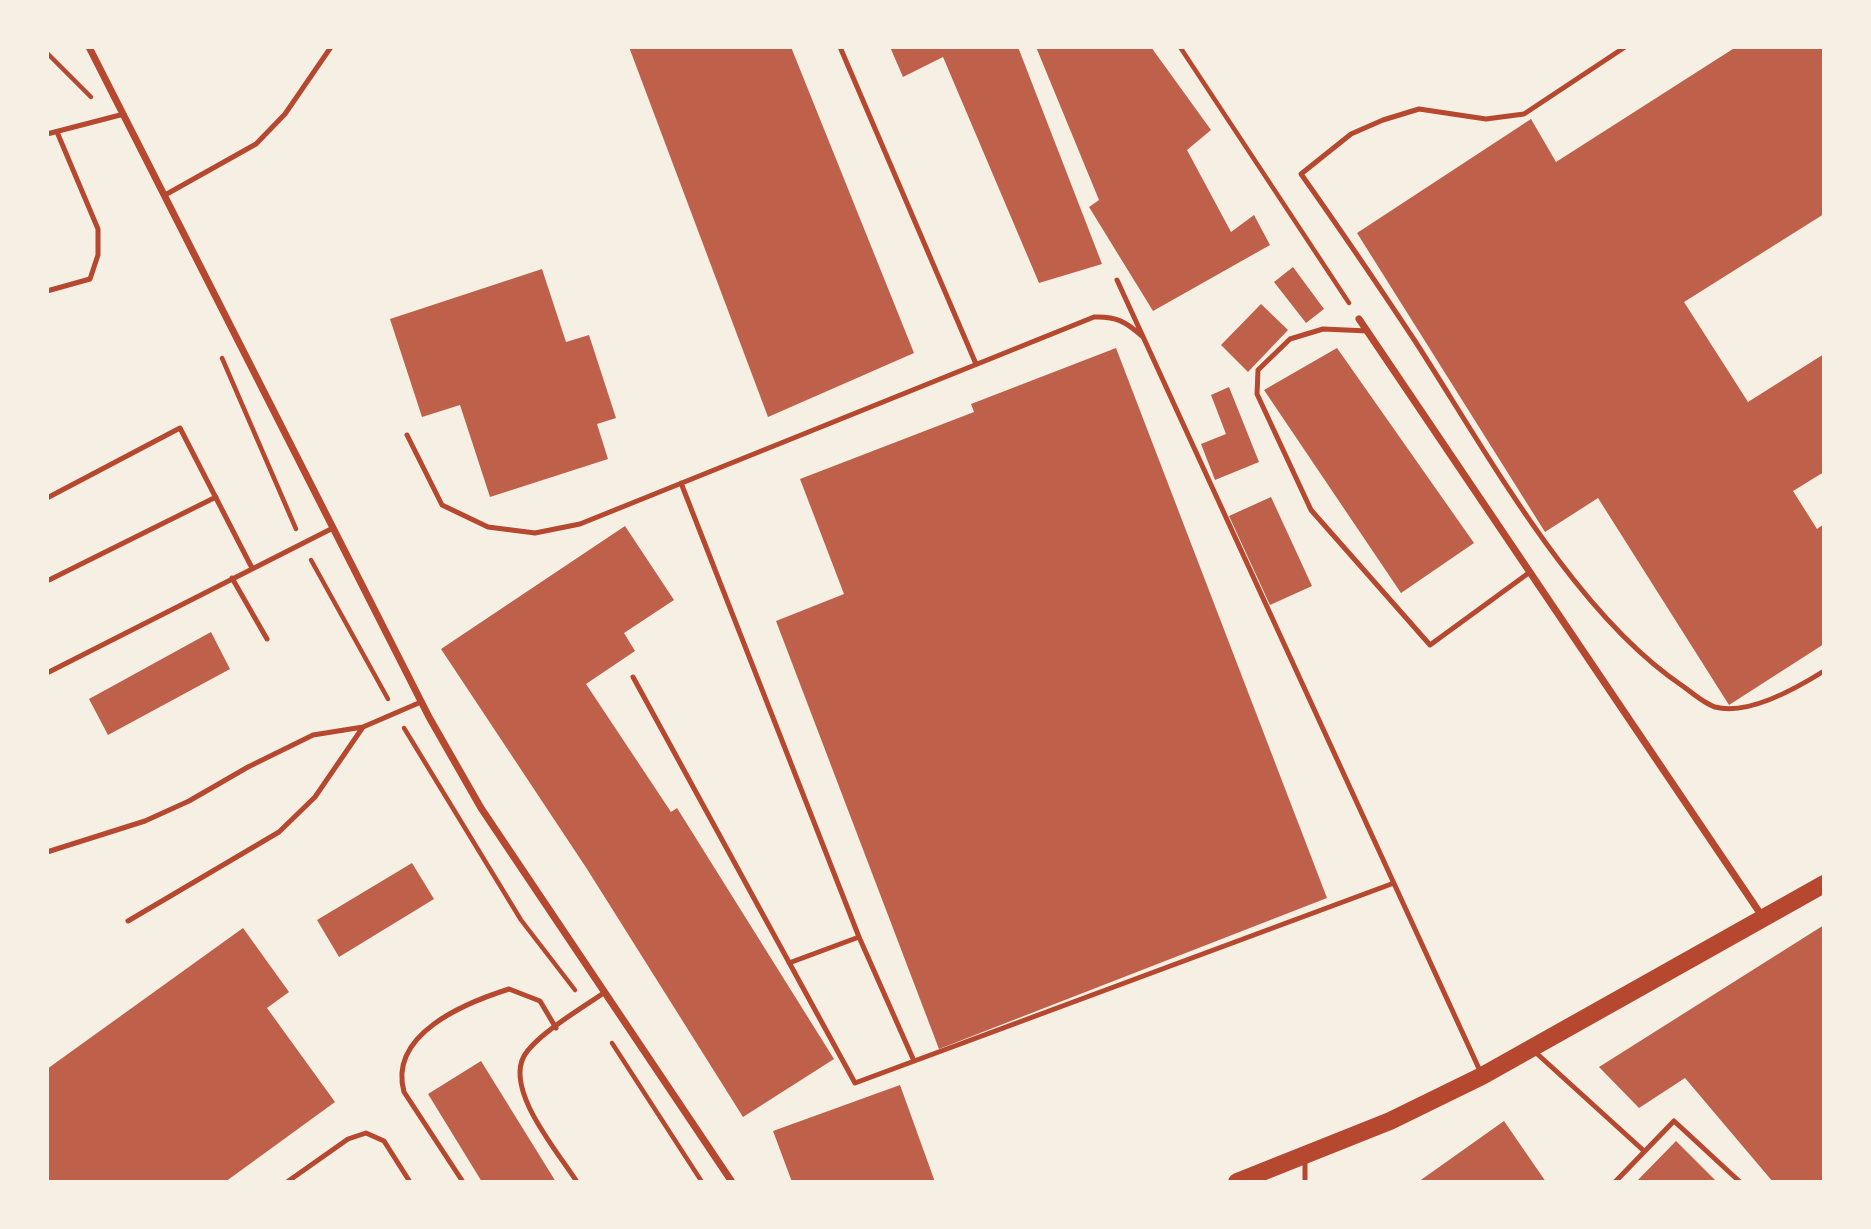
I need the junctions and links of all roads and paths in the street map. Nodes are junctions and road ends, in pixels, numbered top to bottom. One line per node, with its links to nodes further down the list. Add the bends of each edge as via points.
1 (89, 47): 6 (street)
2 (331, 47): 9 (lane, via 285,114 256,144)
3 (840, 47): 15 (lane)
4 (1180, 47): 12 (path)
5 (1625, 47): 26 (lane, via 1524,114 1486,119 1419,109 1351,134 1301,174 1587,597 1653,667 1715,707 1751,706 1799,687)
6 (124, 114): 7 (lane); 9 (street)
7 (57, 132): 8 (lane); 11 (lane, via 98,229 98,255 90,279)
8 (47, 134)
9 (165, 195): 20 (street)
10 (1118, 280): 14 (lane)
11 (47, 290)
12 (1359, 319): 13 (street)
13 (1368, 331): 22 (street); 22 (lane, via 1322,330 1290,339 1258,370 1257,394 1311,510 1430,645)
14 (1144, 338): 15 (lane, via 1112,316 1094,317); 32 (lane)
15 (976, 364): 17 (lane)
16 (407, 435): 17 (lane, via 442,505 488,527 535,533 580,524)
17 (681, 483): 36 (lane)
18 (216, 497): 19 (lane, via 180,428); 21 (lane); 24 (lane)
19 (47, 498)
20 (334, 528): 21 (lane); 29 (street)
21 (252, 568): 23 (lane)
22 (1530, 572): 34 (street)
23 (232, 578): 25 (lane); 27 (lane)
24 (47, 581)
25 (268, 639)
26 (1824, 671)
27 (47, 673)
28 (633, 677): 37 (lane)
29 (421, 702): 30 (lane); 38 (street, via 481,808)
30 (363, 727): 31 (lane, via 313,736 156,816); 35 (lane, via 315,797 279,832)
31 (47, 852)
32 (1394, 883): 41 (lane); 42 (lane)
33 (1824, 884): 34 (main road)
34 (1764, 919): 40 (main road)
35 (128, 921)
36 (859, 937): 37 (lane); 41 (lane)
37 (789, 963): 41 (lane, via 855,1083)
38 (606, 992): 39 (lane); 49 (street)
39 (556, 1028): 47 (lane, via 540,1001 509,989 447,1013 409,1052 399,1075 404,1092); 48 (lane, via 524,1056 519,1074 523,1097)
40 (1532, 1049): 42 (main road); 43 (lane)
41 (914, 1061)
42 (1482, 1076): 44 (main road, via 1390,1121)
43 (1644, 1152): 52 (lane); 53 (lane, via 1674,1121)
44 (1305, 1155): 50 (main road); 51 (lane)
45 (288, 1182): 46 (lane, via 348,1139 366,1133 384,1141)
46 (410, 1182)
47 (463, 1182)
48 (577, 1182)
49 (733, 1182)
50 (1237, 1182)
51 (1305, 1182)
52 (1615, 1182)
53 (1740, 1182)

